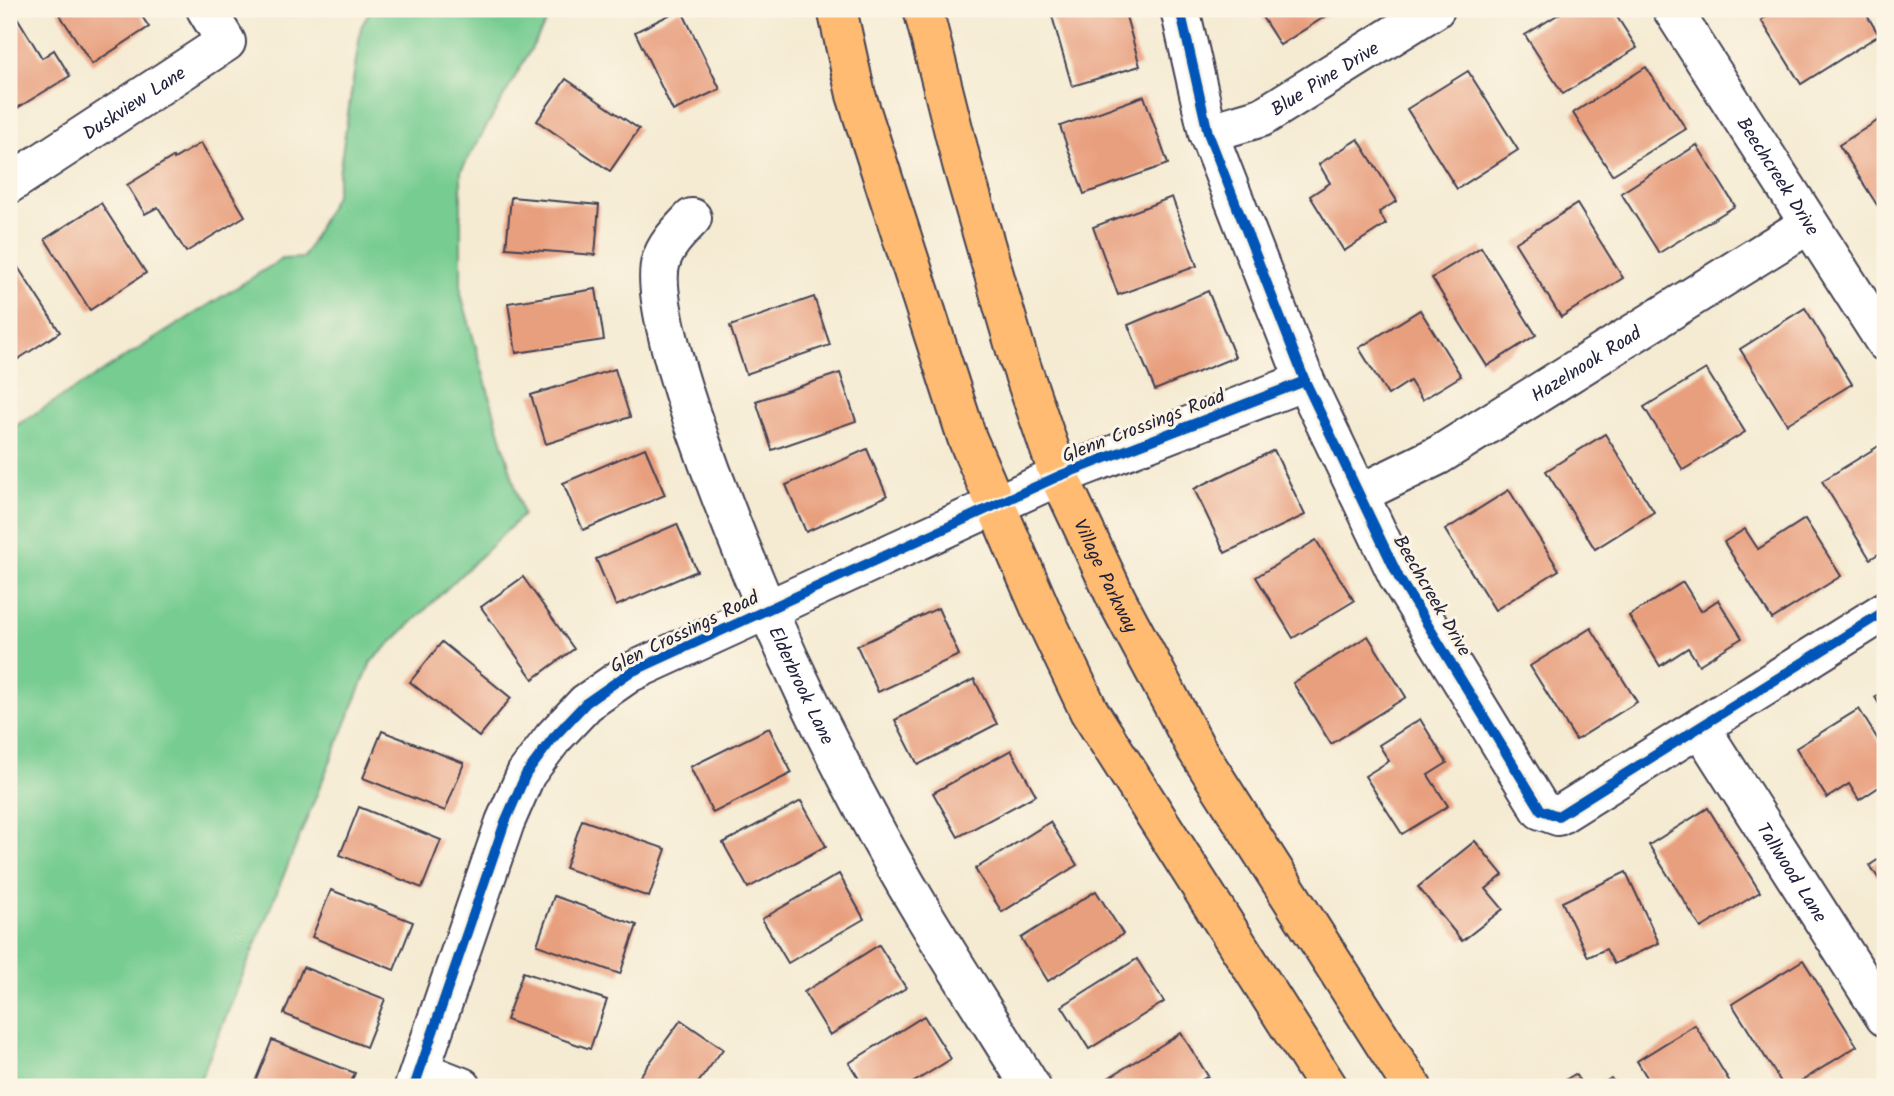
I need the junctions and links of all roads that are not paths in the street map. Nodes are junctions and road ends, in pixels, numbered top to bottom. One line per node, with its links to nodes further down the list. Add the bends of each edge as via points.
1 (206, 9): 8 (street, Duskview Lane, via 226,42)
2 (837, 9): 15 (main road, via 856,95 967,438)
3 (923, 9): 13 (main road, Village Parkway, via 1017,354)
4 (1180, 9): 7 (street, Beechcreek Drive)
5 (1435, 9): 7 (street, Blue Pine Drive, via 1262,117)
6 (1672, 9): 10 (street, Beechcreek Drive)
7 (1208, 133): 12 (street, Beechcreek Drive)
8 (9, 184)
9 (692, 218): 16 (street, Elderbrook Lane, via 661,261 659,289 681,386)
10 (1809, 223): 11 (street, Beechcreek Drive); 14 (street, Hazelnook Road, via 1439,455)
11 (1885, 342)
12 (1305, 381): 13 (street, Glenn Crossings Road); 14 (street, Beechcreek Drive)
13 (1059, 476): 15 (street, Glenn Crossings Road); 24 (main road, Village Parkway, via 1117,600 1197,750)
14 (1359, 494): 18 (street, Beechcreek Drive, via 1399,578 1541,810 1558,816)
15 (996, 505): 16 (street, Glen Crossings Road); 23 (main road, via 1089,711)
16 (767, 610): 20 (street, Glen Crossings Road, via 629,673 586,703 552,738 526,775 505,822); 22 (street, Elderbrook Lane, via 864,810)
17 (1885, 611): 18 (street, Beechcreek Drive)
18 (1700, 727): 19 (street, Tallwood Lane)
19 (1885, 1017)
20 (418, 1079): 21 (street)
21 (462, 1087)
22 (1031, 1087)
23 (1328, 1087)
24 (1412, 1087)

